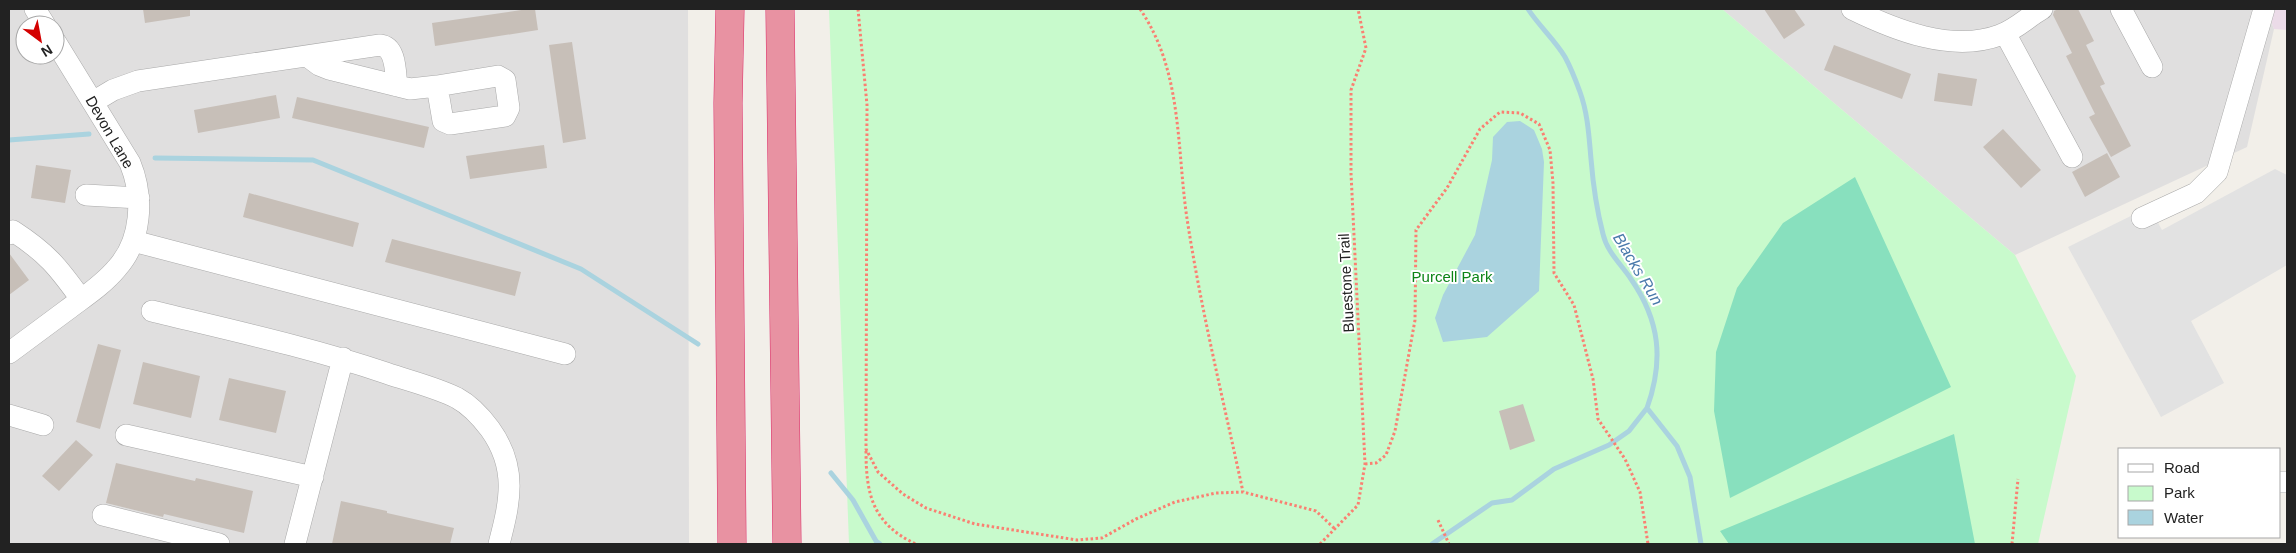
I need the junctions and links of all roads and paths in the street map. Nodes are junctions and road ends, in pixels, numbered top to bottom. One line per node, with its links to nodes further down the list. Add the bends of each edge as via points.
1 (730, 9): 43 (highway)
2 (780, 9): 44 (highway)
3 (858, 9): 31 (path, via 867,105)
4 (1140, 9): 35 (path, via 1155,37 1174,94 1187,222)
5 (1358, 9): 32 (path, Bluestone Trail, via 1366,48 1351,90 1352,172)
6 (1852, 9): 10 (street, via 1902,30 1934,38 1981,40)
7 (2042, 9): 10 (street)
8 (2121, 9): 13 (street)
9 (2264, 9): 20 (street, via 2217,172 2196,193)
10 (2006, 33): 17 (street)
11 (307, 56): 14 (street, via 329,69); 14 (street, via 383,45 391,51); 16 (street, via 134,82)
12 (65, 57): 16 (street, Devon Lane)
13 (2152, 68)
14 (397, 86): 15 (street, via 416,90)
15 (437, 86)
16 (93, 102): 19 (street, Devon Lane, via 130,163)
17 (2072, 157)
18 (86, 195): 19 (street)
19 (139, 198): 22 (street, Devon Lane)
20 (2142, 218)
21 (10, 231): 23 (street, via 48,256)
22 (133, 240): 23 (street, Devon Lane, via 118,267); 26 (street)
23 (81, 299): 25 (street, Devon Lane)
24 (152, 311): 27 (street)
25 (9, 353)
26 (565, 354)
27 (343, 358): 33 (street); 42 (street, via 457,398 478,414 504,456 510,485 509,506)
28 (9, 414): 29 (street)
29 (43, 425)
30 (126, 435): 33 (street)
31 (866, 449): 35 (path, via 878,472 903,494 926,508 975,524 1077,540 1102,538 1174,502 1216,493); 45 (path, via 869,493 877,511 890,529)
32 (1365, 464): 38 (path, Bluestone Trail, via 1358,505); 48 (path, via 1376,463 1386,455 1395,431 1415,320 1416,230 1447,188 1480,129 1500,112 1520,112 1539,124 1550,150 1554,273 1574,305 1593,379 1598,419 1624,459 1640,492)
33 (313, 477): 41 (street)
34 (2018, 479): 49 (path)
35 (1243, 492): 38 (path, via 1316,512)
36 (103, 515): 39 (street)
37 (1438, 520): 47 (path)
38 (1334, 530): 46 (path, Bluestone Trail)
39 (154, 536): 40 (street)
40 (218, 544)
41 (295, 544)
42 (499, 544)
43 (732, 544)
44 (787, 544)
45 (916, 544)
46 (1320, 544)
47 (1449, 544)
48 (1648, 544)
49 (2012, 544)

